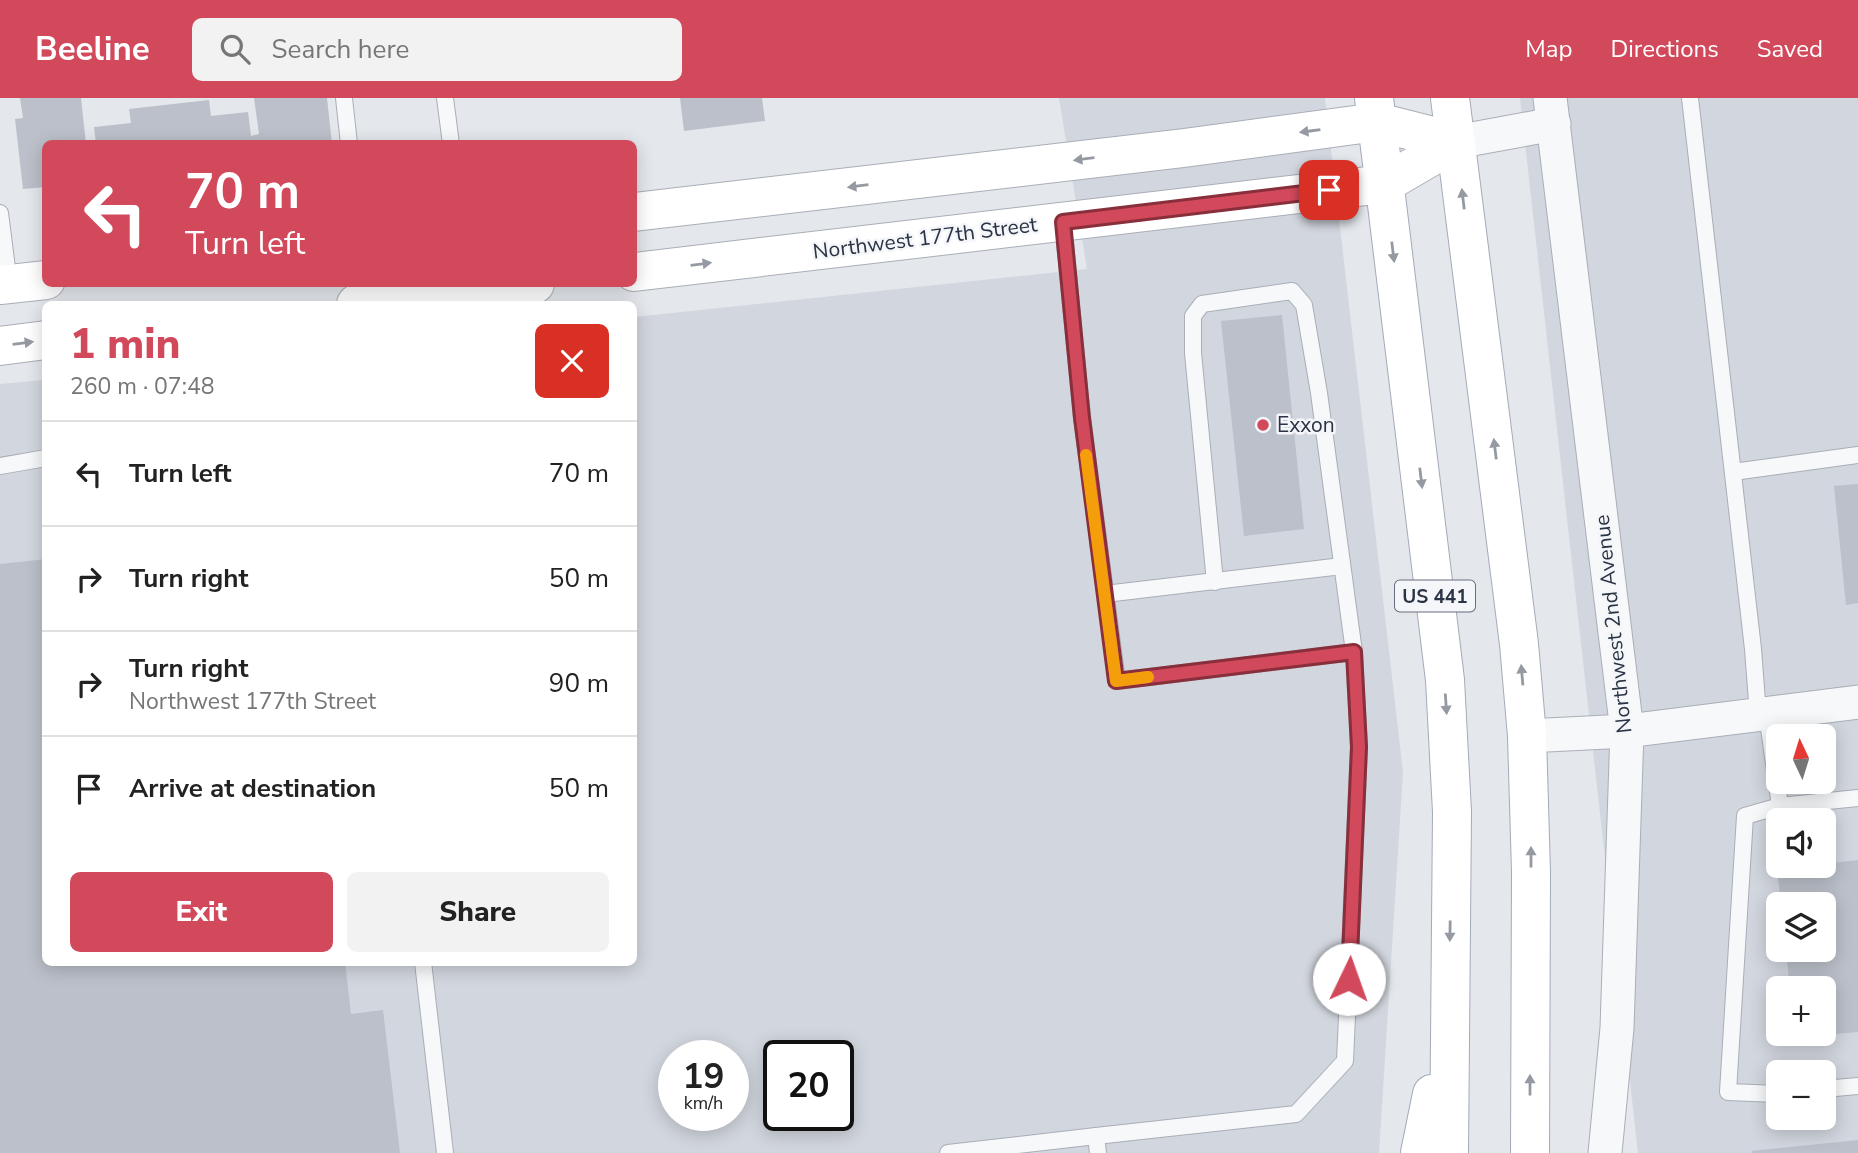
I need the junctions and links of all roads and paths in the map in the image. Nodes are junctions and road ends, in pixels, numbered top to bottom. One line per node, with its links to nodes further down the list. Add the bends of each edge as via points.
1 (344, 98): 7 (lane)
2 (445, 98): 8 (lane)
3 (1450, 98): 9 (main road)
4 (1690, 98): 23 (lane)
5 (1376, 110): 9 (main road, Northwest 177th Street); 10 (main road, US 441); 11 (main road, Northwest 177th Street, one-way to 11, via 1184,148)
6 (1552, 111): 9 (street, Northwest 177th Street); 30 (street, Northwest 2nd Avenue)
7 (349, 140)
8 (450, 140)
9 (1456, 142): 10 (main road, Northwest 177th Street); 31 (main road, one-way to 9)
10 (1384, 184): 13 (main road, Northwest 177th Street); 35 (main road, US 441, one-way to 35, via 1445,680 1451,812)
11 (637, 212)
12 (0, 213): 15 (lane)
13 (1063, 222): 14 (main road, Northwest 177th Street, one-way to 13); 26 (lane)
14 (637, 272)
15 (18, 283)
16 (508, 287): 17 (main road)
17 (381, 301)
18 (42, 340): 19 (main road, one-way to 18)
19 (0, 345)
20 (1858, 455): 23 (lane)
21 (42, 459): 22 (lane)
22 (0, 466)
23 (1732, 472): 29 (lane)
24 (1342, 566): 25 (lane); 25 (lane, via 1304,305 1292,291 1278,292 1202,304 1193,316); 27 (lane)
25 (1215, 582): 26 (lane)
26 (1105, 594): 27 (lane, via 1116,681)
27 (1354, 652): 39 (lane, via 1359,747 1345,1061 1296,1114)
28 (1858, 702): 29 (street)
29 (1762, 714): 30 (street); 33 (lane)
30 (1627, 731): 31 (street); 45 (street, Northwest 2nd Avenue, via 1617,1028)
31 (1527, 736): 44 (main road, one-way to 31)
32 (1858, 798): 33 (lane)
33 (1780, 806): 38 (lane, via 1745,816 1728,1092)
34 (423, 966): 40 (lane)
35 (1449, 1010): 42 (main road); 43 (main road, US 441)
36 (1858, 1086): 37 (lane)
37 (1836, 1088)
38 (1766, 1094)
39 (1097, 1145): 41 (lane)
40 (445, 1153)
41 (948, 1153)
42 (1420, 1153)
43 (1449, 1153)
44 (1530, 1153)
45 (1605, 1153)

